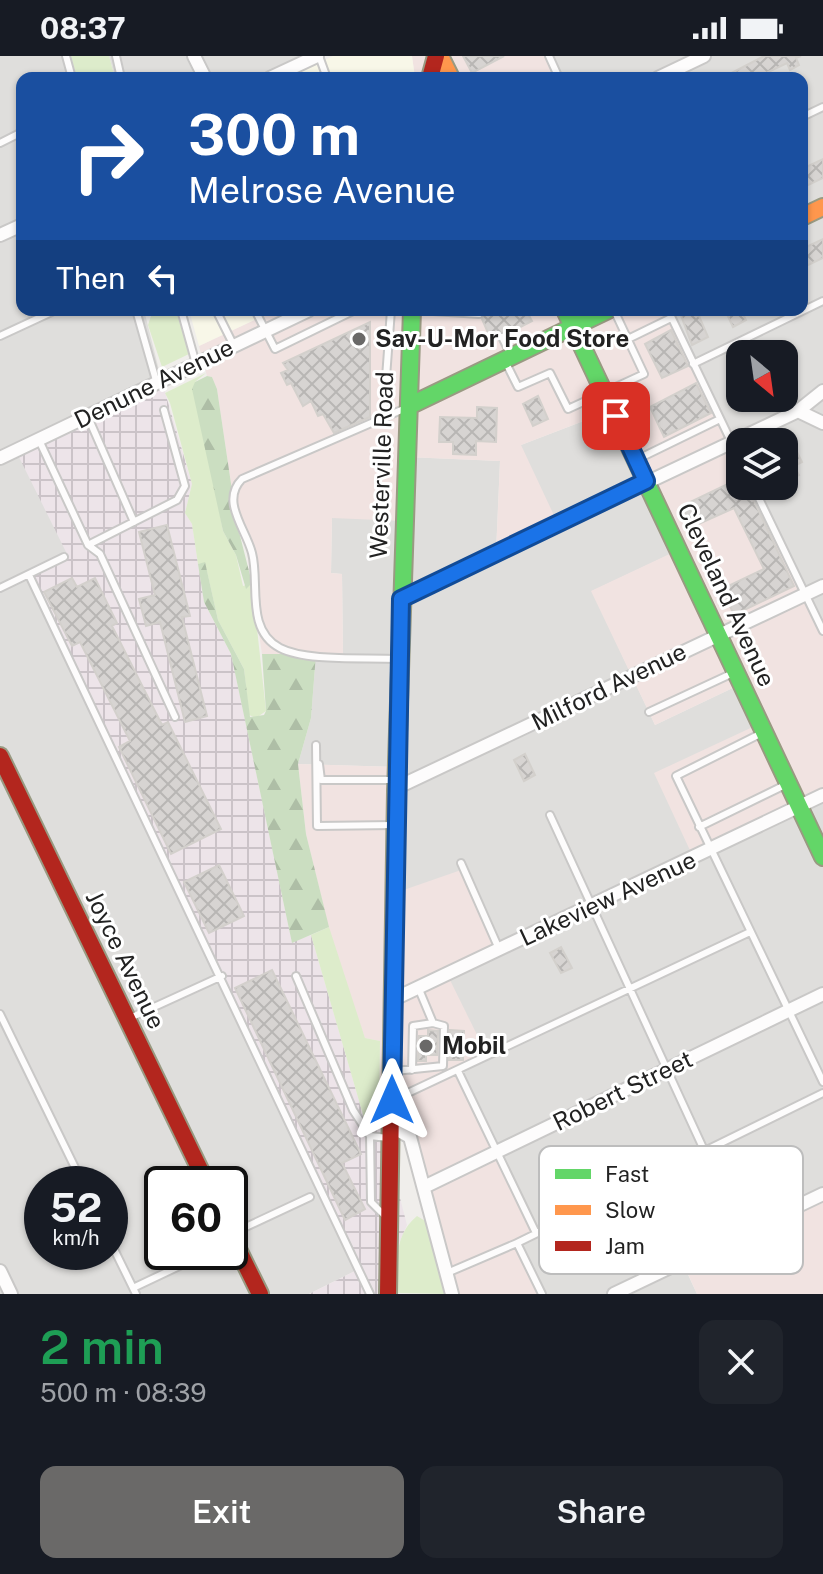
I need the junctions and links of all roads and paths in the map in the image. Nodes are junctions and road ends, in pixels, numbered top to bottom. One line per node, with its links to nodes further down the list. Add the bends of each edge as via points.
1 (318, 56): 3 (street)
2 (704, 56): 4 (street)
3 (283, 72)
4 (671, 72)
5 (43, 316): 21 (lane)
6 (138, 316): 30 (lane)
7 (183, 316): 28 (lane)
8 (219, 316): 24 (lane)
9 (258, 316): 20 (lane)
10 (297, 316): 20 (street, Denune Avenue)
11 (343, 316): 20 (lane, via 275,349)
12 (391, 316): 25 (lane)
13 (414, 316): 26 (main road, Westerville Road)
14 (568, 316): 19 (main road, Cleveland Avenue)
15 (596, 316): 19 (main road)
16 (617, 316): 23 (lane)
17 (792, 316): 29 (lane)
18 (671, 318): 23 (lane); 29 (lane)
19 (574, 327): 27 (main road); 33 (main road, Cleveland Avenue)
20 (266, 331): 24 (street, Denune Avenue)
21 (0, 336)
22 (502, 337): 27 (lane)
23 (628, 339): 33 (lane, via 644,374)
24 (234, 346): 28 (street, Denune Avenue)
25 (390, 347): 26 (lane); 32 (lane)
26 (411, 348): 34 (main road, Westerville Road)
27 (508, 358): 33 (lane, via 518,387 550,373 568,409); 34 (main road)
28 (196, 364): 30 (street, Denune Avenue)
29 (693, 364): 40 (lane)
30 (157, 384): 38 (street, Denune Avenue)
31 (823, 391): 36 (street)
32 (387, 392): 34 (lane); 39 (lane)
33 (605, 394): 47 (main road, Cleveland Avenue)
34 (409, 399): 39 (lane); 57 (main road, Westerville Road)
35 (164, 410): 50 (lane, via 185,486 177,500)
36 (798, 411): 41 (street)
37 (796, 412): 42 (street)
38 (88, 417): 44 (street, Denune Avenue); 50 (lane)
39 (383, 418): 60 (lane, via 242,479 233,497 253,554 262,630 279,648)
40 (720, 419): 43 (lane); 47 (lane)
41 (823, 423)
42 (760, 428)
43 (726, 431)
44 (39, 440): 46 (street, Denune Avenue); 51 (lane)
45 (726, 443): 48 (street)
46 (0, 458)
47 (636, 460): 48 (main road, Cleveland Avenue)
48 (646, 481): 57 (street); 59 (main road, Cleveland Avenue)
49 (760, 500): 56 (lane)
50 (134, 522): 51 (lane)
51 (88, 545): 63 (lane, via 100,554)
52 (64, 557): 53 (lane)
53 (29, 575): 55 (lane); 79 (lane)
54 (823, 586): 56 (street, Milford Avenue)
55 (0, 588)
56 (805, 594): 58 (lane); 59 (street, Milford Avenue)
57 (401, 599): 60 (main road, Westerville Road)
58 (823, 631)
59 (718, 634): 61 (main road, Cleveland Avenue); 67 (street, Milford Avenue)
60 (399, 659): 67 (main road, Westerville Road)
61 (736, 671): 62 (lane); 64 (main road, Cleveland Avenue)
62 (649, 712)
63 (175, 717)
64 (764, 732): 66 (main road, Cleveland Avenue); 72 (lane, via 676,776)
65 (0, 756): 87 (main road, Joyce Avenue)
66 (789, 783): 69 (main road, Cleveland Avenue); 72 (lane)
67 (396, 784): 71 (main road, Westerville Road); 71 (lane, via 321,780 316,745 317,826)
68 (823, 795): 69 (street, Lakeview Avenue)
69 (799, 806): 73 (street, Lakeview Avenue); 74 (main road, Cleveland Avenue)
70 (550, 815): 76 (lane)
71 (395, 825): 84 (main road, Westerville Road)
72 (699, 827): 73 (lane)
73 (711, 851): 76 (street, Lakeview Avenue); 77 (lane)
74 (823, 857)
75 (461, 863): 78 (lane)
76 (591, 906): 78 (street, Lakeview Avenue); 82 (lane)
77 (750, 932): 82 (lane); 85 (lane)
78 (499, 949): 81 (street, Lakeview Avenue)
79 (222, 976): 87 (lane); 126 (lane)
80 (296, 976): 102 (lane, via 353,1110)
81 (418, 987): 84 (street, Lakeview Avenue); 88 (lane)
82 (629, 989): 95 (lane); 97 (lane)
83 (823, 994): 85 (street, Robert Street)
84 (392, 1000): 90 (main road, Westerville Road)
85 (788, 1011): 95 (street, Robert Street); 98 (lane)
86 (0, 1014): 106 (lane)
87 (128, 1019): 107 (main road, Joyce Avenue)
88 (429, 1024): 89 (lane); 91 (lane); 94 (lane, via 444,1026 443,1066)
89 (413, 1026): 90 (lane); 93 (lane)
90 (392, 1027): 96 (main road, Westerville Road)
91 (425, 1036)
92 (424, 1061): 94 (lane)
93 (412, 1070): 94 (lane); 96 (lane)
94 (424, 1070)
95 (667, 1070): 103 (lane); 105 (street, Robert Street)
96 (392, 1071): 100 (main road, Westerville Road)
97 (458, 1071): 100 (lane); 105 (lane)
98 (823, 1082)
99 (823, 1093): 104 (lane)
100 (392, 1100): 101 (main road, Westerville Road)
101 (392, 1133): 102 (lane); 108 (street, via 410,1137); 112 (main road, Westerville Road)
102 (370, 1136): 112 (lane, via 371,1202)
103 (702, 1146)
104 (712, 1146)
105 (497, 1152): 108 (street, Robert Street); 115 (lane)
106 (74, 1166)
107 (198, 1166)
108 (424, 1187): 121 (street)
109 (823, 1194): 111 (street)
110 (310, 1197): 113 (lane)
111 (803, 1204)
112 (389, 1219): 127 (main road, Westerville Road)
113 (248, 1228)
114 (539, 1232): 115 (lane)
115 (536, 1233): 116 (lane)
116 (517, 1243): 121 (lane); 129 (lane)
117 (124, 1270): 123 (lane)
118 (174, 1270): 123 (lane)
119 (248, 1270): 125 (main road)
120 (0, 1271): 124 (street)
121 (447, 1273): 128 (street)
122 (656, 1274): 130 (street)
123 (134, 1291)
124 (11, 1294)
125 (260, 1294)
126 (370, 1294)
127 (388, 1294)
128 (452, 1294)
129 (542, 1294)
130 (614, 1294)

